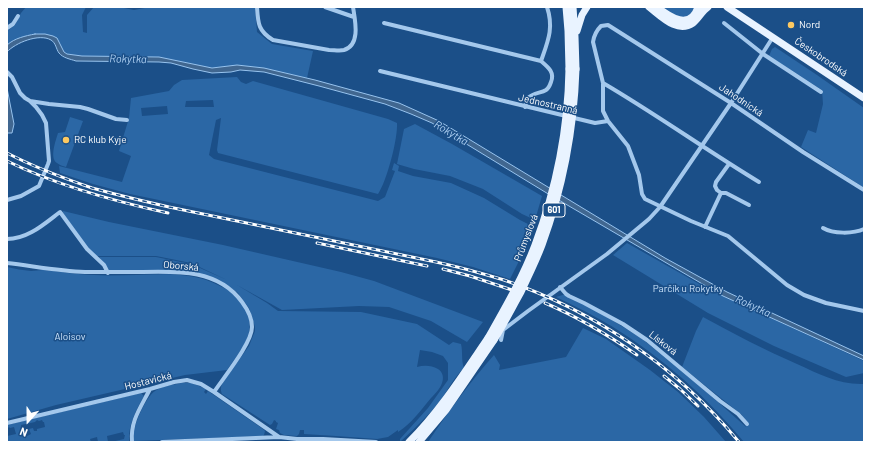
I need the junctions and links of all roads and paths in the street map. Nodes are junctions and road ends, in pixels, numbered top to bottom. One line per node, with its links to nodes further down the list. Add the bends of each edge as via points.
1 (257, 7): 14 (street, via 258,23 273,40 329,50 343,50 353,44 356,30)
2 (325, 7): 14 (street)
3 (353, 7): 14 (street)
4 (547, 7): 21 (street, via 550,34)
5 (566, 7): 22 (main road, Průmyslová / 601)
6 (573, 7): 18 (main road, Průmyslová / 601)
7 (587, 7): 18 (main road)
8 (649, 7): 12 (main road, via 668,21 683,26 692,23)
9 (657, 7): 12 (main road, via 673,18 681,20 691,18)
10 (708, 7): 12 (main road)
11 (727, 7): 19 (main road, Českobrodská)
12 (702, 9)
13 (18, 16): 17 (street)
14 (354, 17)
15 (384, 23): 21 (street)
16 (724, 23): 20 (street)
17 (7, 28)
18 (575, 37): 22 (main road, Průmyslová / 601)
19 (773, 37): 20 (street); 27 (main road, Českobrodská)
20 (763, 54): 26 (street); 29 (street)
21 (541, 61): 30 (street, via 552,71 551,84 547,89 530,96)
22 (573, 69): 49 (main road, Průmyslová / 601, bridge, via 563,145 548,207 535,246)
23 (380, 71): 30 (street, Jednostranná)
24 (7, 72): 28 (street, via 20,93)
25 (603, 83): 29 (street, Jahodnická, via 593,42 596,30 600,26 608,25); 32 (street, via 603,111); 33 (street)
26 (821, 92)
27 (864, 98)
28 (30, 101): 31 (street, via 80,107); 38 (street, via 46,123 49,161 39,186 26,194)
29 (731, 103): 33 (street); 36 (street, Jahodnická)
30 (525, 107): 32 (street, Jednostranná, via 595,123)
31 (127, 120)
32 (608, 121): 40 (street, via 628,146 645,199)
33 (702, 146): 34 (street); 40 (street)
34 (729, 164): 35 (street); 37 (street, via 716,182 717,190)
35 (759, 182)
36 (864, 190)
37 (721, 192): 39 (street); 41 (street)
38 (7, 200)
39 (749, 205)
40 (660, 207): 41 (street); 47 (street, via 632,234)
41 (705, 226): 48 (street, via 728,236 787,285 804,295 826,303)
42 (823, 228): 43 (street, via 843,233)
43 (864, 229)
44 (7, 239): 46 (street, via 24,236 60,212)
45 (7, 263): 46 (street, Oborská)
46 (108, 273): 51 (street, Oborská, via 198,274 220,283 236,294 251,317 251,335)
47 (560, 287): 49 (street); 53 (street, Lísková, via 569,296 623,324 647,340)
48 (864, 311)
49 (494, 339): 60 (main road, Průmyslová / 601); 61 (main road, Průmyslová / 601, via 446,410)
50 (150, 389): 51 (street, Hostavická, via 187,380 201,384); 52 (street, Hostavická); 56 (street, via 137,412 131,434)
51 (214, 392): 54 (street, Hostavická)
52 (7, 423)
53 (747, 424)
54 (279, 438): 55 (street); 57 (street)
55 (296, 439): 58 (street); 59 (street)
56 (132, 442)
57 (162, 442)
58 (291, 442)
59 (376, 442)
60 (409, 442)
61 (419, 442)

